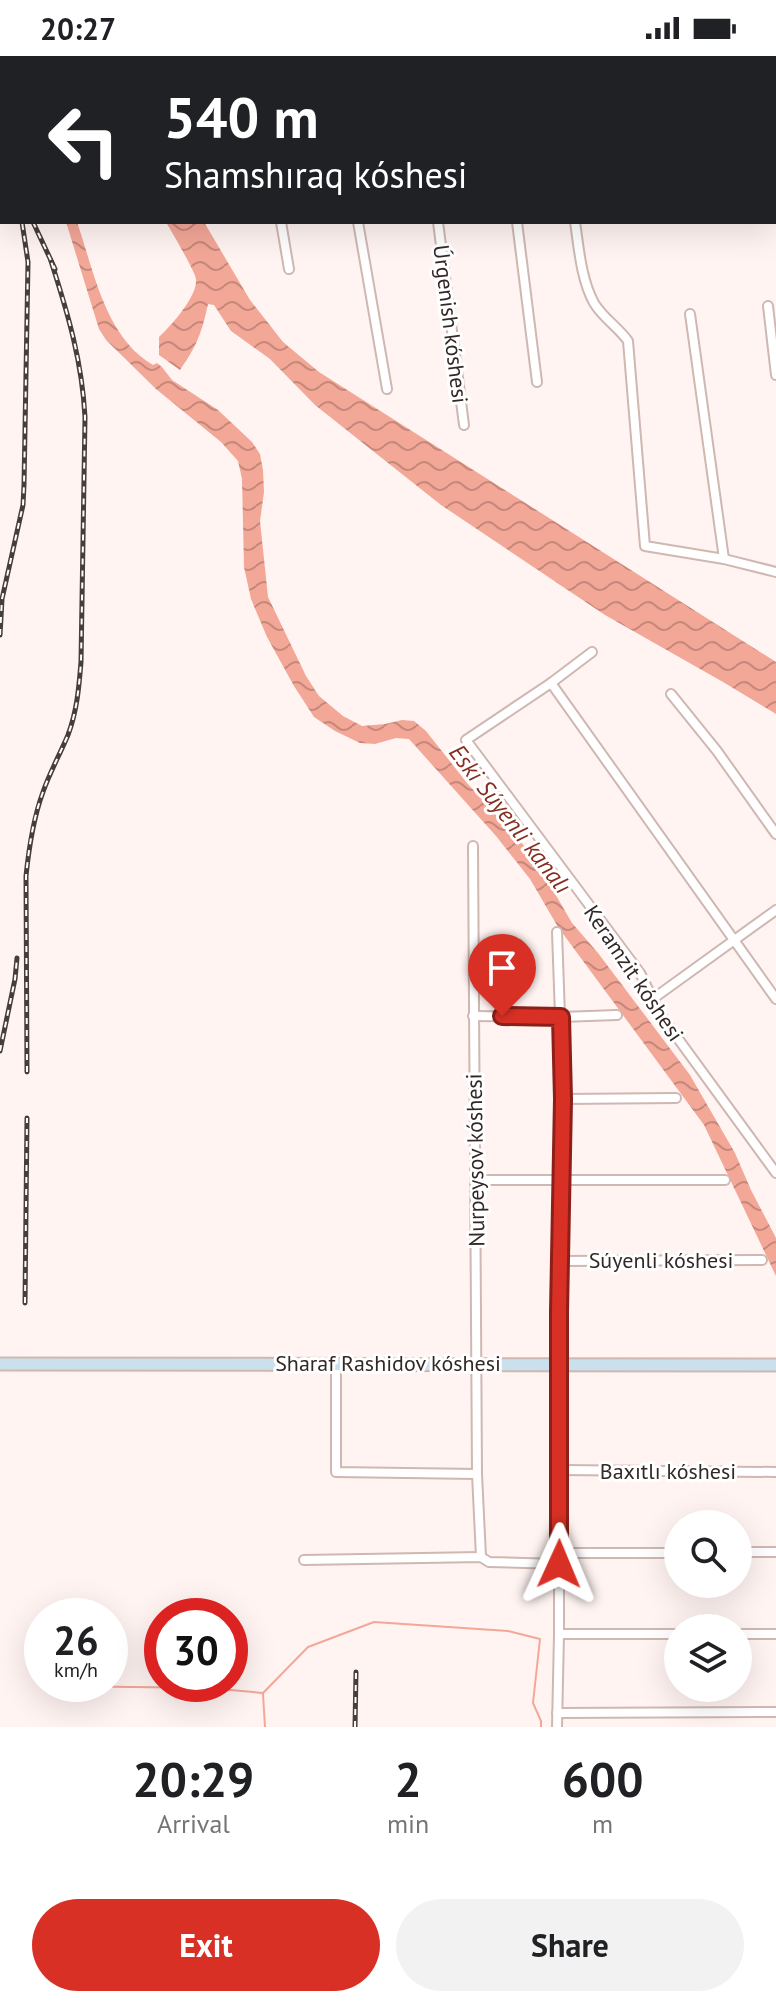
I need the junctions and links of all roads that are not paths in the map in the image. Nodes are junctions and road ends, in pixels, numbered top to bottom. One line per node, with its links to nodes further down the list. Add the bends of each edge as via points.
1 (281, 224): 6 (street)
2 (358, 224): 11 (street)
3 (438, 224): 12 (street, Úrgenish kóshesi)
4 (517, 224): 10 (street)
5 (575, 224): 13 (street, via 594,303 628,341 645,546)
6 (289, 269)
7 (768, 306): 9 (street)
8 (690, 314): 13 (street)
9 (776, 375)
10 (537, 382)
11 (387, 389)
12 (464, 425)
13 (724, 559): 14 (street)
14 (776, 572)
15 (592, 652): 16 (street, Keramzit kóshesi)
16 (551, 683): 22 (street); 23 (street, Keramzit kóshesi, via 466,740)
17 (671, 694): 18 (street)
18 (776, 834)
19 (473, 846): 26 (street, Nurpeysov kóshesi)
20 (776, 910): 22 (street)
21 (557, 932): 27 (street)
22 (734, 941): 23 (street); 24 (street)
23 (654, 998): 30 (street, Keramzit kóshesi, via 660,1014)
24 (776, 999)
25 (617, 1015): 27 (street)
26 (473, 1016): 27 (street); 31 (street, Nurpeysov kóshesi)
27 (561, 1017): 29 (street)
28 (676, 1098): 29 (street)
29 (563, 1099): 33 (street)
30 (776, 1173)
31 (476, 1180): 33 (street); 37 (street, Nurpeysov kóshesi)
32 (725, 1180): 33 (street)
33 (561, 1181): 35 (street)
34 (762, 1260): 35 (street, Súyenli kóshesi)
35 (560, 1261): 38 (street)
36 (336, 1363): 37 (street, Sharaf Rashidov kóshesi); 39 (street, Sharaf Rashidov kóshesi); 43 (street, via 336,1472)
37 (477, 1363): 38 (street, Sharaf Rashidov kóshesi); 43 (street, Nurpeysov kóshesi)
38 (559, 1363): 40 (street, Sharaf Rashidov kóshesi); 41 (street)
39 (0, 1364)
40 (776, 1365)
41 (560, 1470): 42 (street, Baxıtlı kóshesi); 46 (street)
42 (776, 1472)
43 (477, 1474): 48 (street, Nurpeysov kóshesi)
44 (752, 1552): 45 (street)
45 (776, 1552)
46 (559, 1553): 47 (street); 50 (street)
47 (664, 1553)
48 (481, 1557): 49 (street); 50 (street, via 489,1562)
49 (304, 1560)
50 (559, 1564): 51 (street)
51 (559, 1634): 52 (street); 56 (street)
52 (664, 1634)
53 (752, 1634): 54 (street)
54 (776, 1634)
55 (776, 1712): 56 (street)
56 (557, 1713): 57 (street)
57 (557, 1727)

